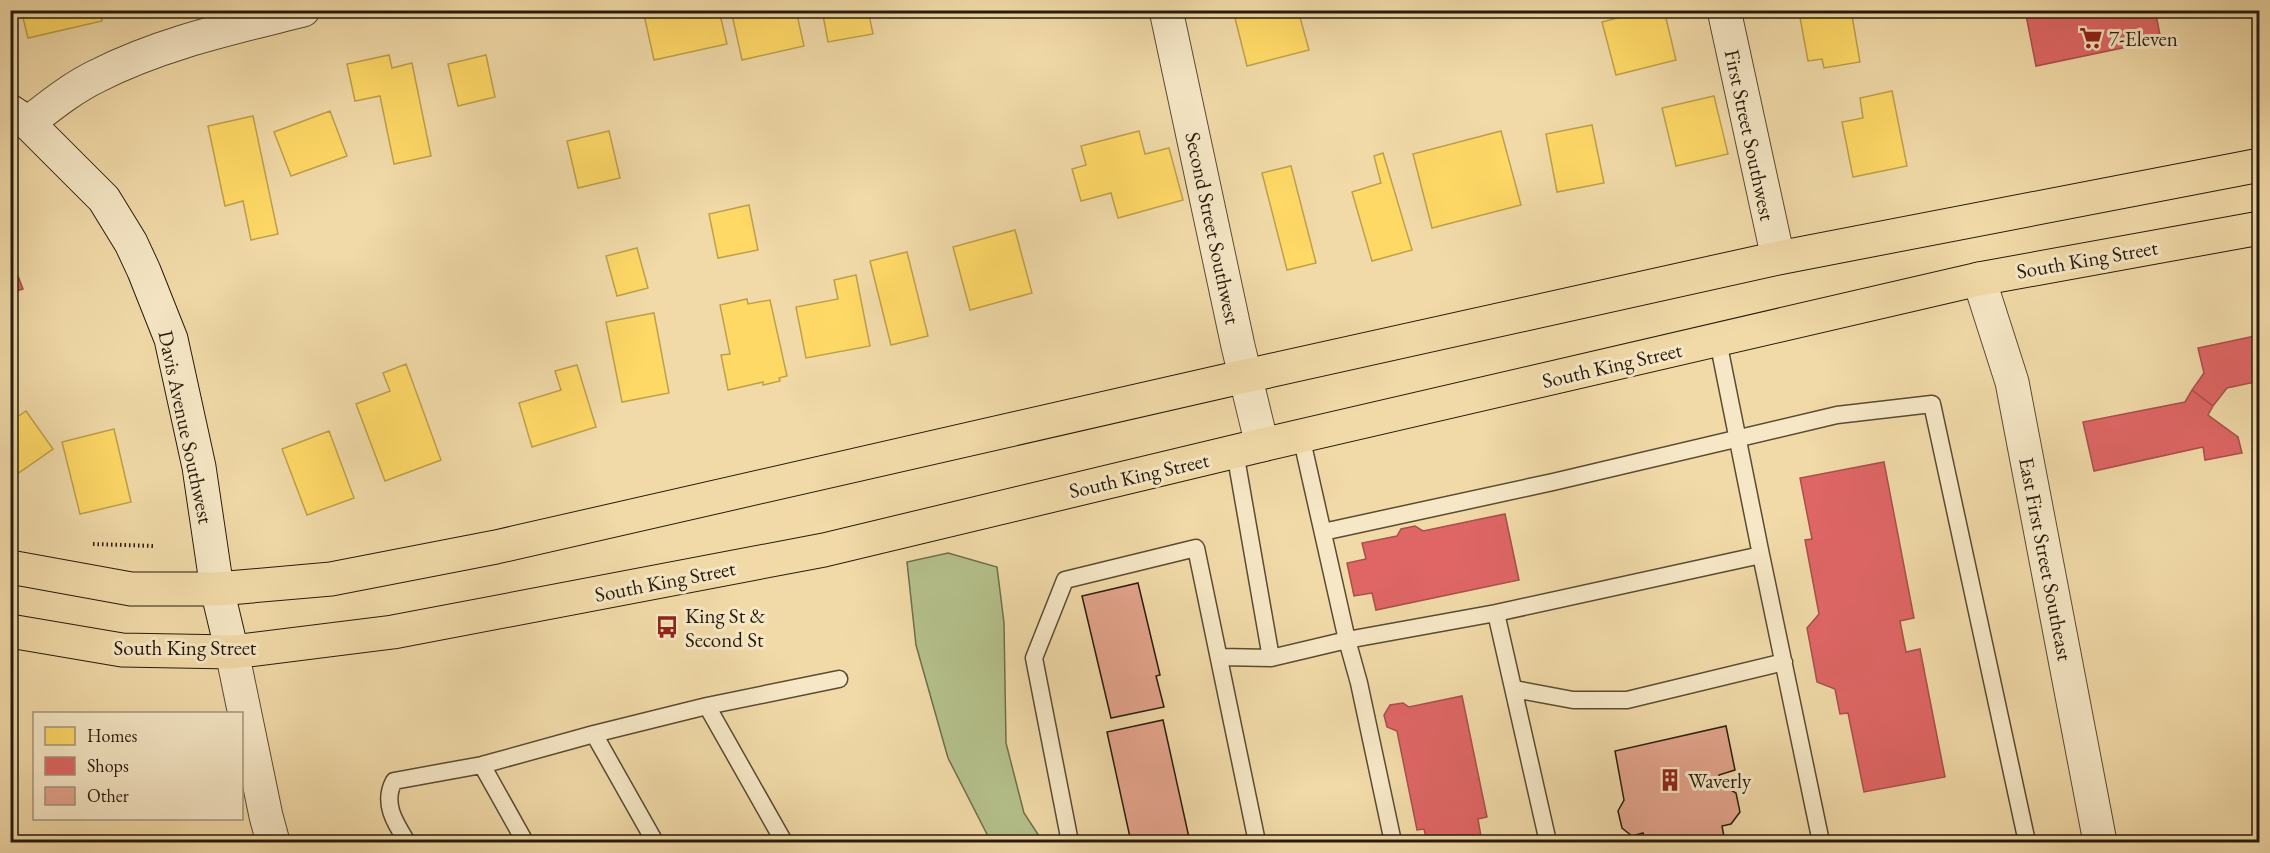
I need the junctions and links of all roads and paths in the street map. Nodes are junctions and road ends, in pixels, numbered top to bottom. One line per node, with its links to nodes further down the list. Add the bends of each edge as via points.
1 (303, 10): 4 (street, via 174,43 94,77)
2 (1166, 10): 10 (street, Second Street Southwest)
3 (1724, 10): 7 (street, First Street Southwest)
4 (16, 122): 17 (street, Davis Avenue Southwest, via 104,199 144,271 171,339 199,467)
5 (2259, 165): 7 (main road)
6 (2259, 228): 8 (main road, South King Street)
7 (1778, 258): 10 (main road)
8 (1979, 279): 9 (main road, South King Street); 41 (street, East First Street Southeast, via 2012,382)
9 (1718, 341): 11 (main road, South King Street); 12 (lane)
10 (1246, 376): 13 (street, Second Street Southwest); 17 (main road, via 496,547 331,579)
11 (1301, 436): 13 (main road, South King Street); 14 (lane)
12 (1737, 439): 14 (lane); 15 (lane); 40 (lane, via 1837,415 1932,404)
13 (1248, 449): 21 (main road, South King Street, via 824,550 393,632); 23 (lane)
14 (1323, 532): 20 (lane)
15 (1761, 555): 18 (lane); 24 (lane)
16 (10, 567): 17 (main road, via 131,589)
17 (217, 589): 21 (street, Davis Avenue Southwest)
18 (1496, 613): 20 (lane); 26 (lane)
19 (10, 631): 21 (main road, South King Street, via 122,650)
20 (1347, 640): 23 (lane); 37 (lane)
21 (232, 652): 30 (street, Davis Avenue Southwest)
22 (1220, 657): 23 (lane); 35 (lane, via 1196,548 1065,580 1034,658); 36 (lane)
23 (1271, 658)
24 (1784, 662): 26 (lane, via 1627,700 1573,700); 39 (lane)
25 (839, 679): 27 (lane)
26 (1514, 689): 38 (lane)
27 (707, 706): 28 (lane); 34 (lane)
28 (594, 734): 29 (lane); 33 (lane)
29 (482, 765): 31 (lane, via 394,781 388,792 392,819); 32 (lane)
30 (273, 843)
31 (406, 843)
32 (525, 843)
33 (655, 843)
34 (784, 843)
35 (1070, 843)
36 (1257, 843)
37 (1393, 843)
38 (1548, 843)
39 (1821, 843)
40 (2027, 843)
41 (2100, 843)

